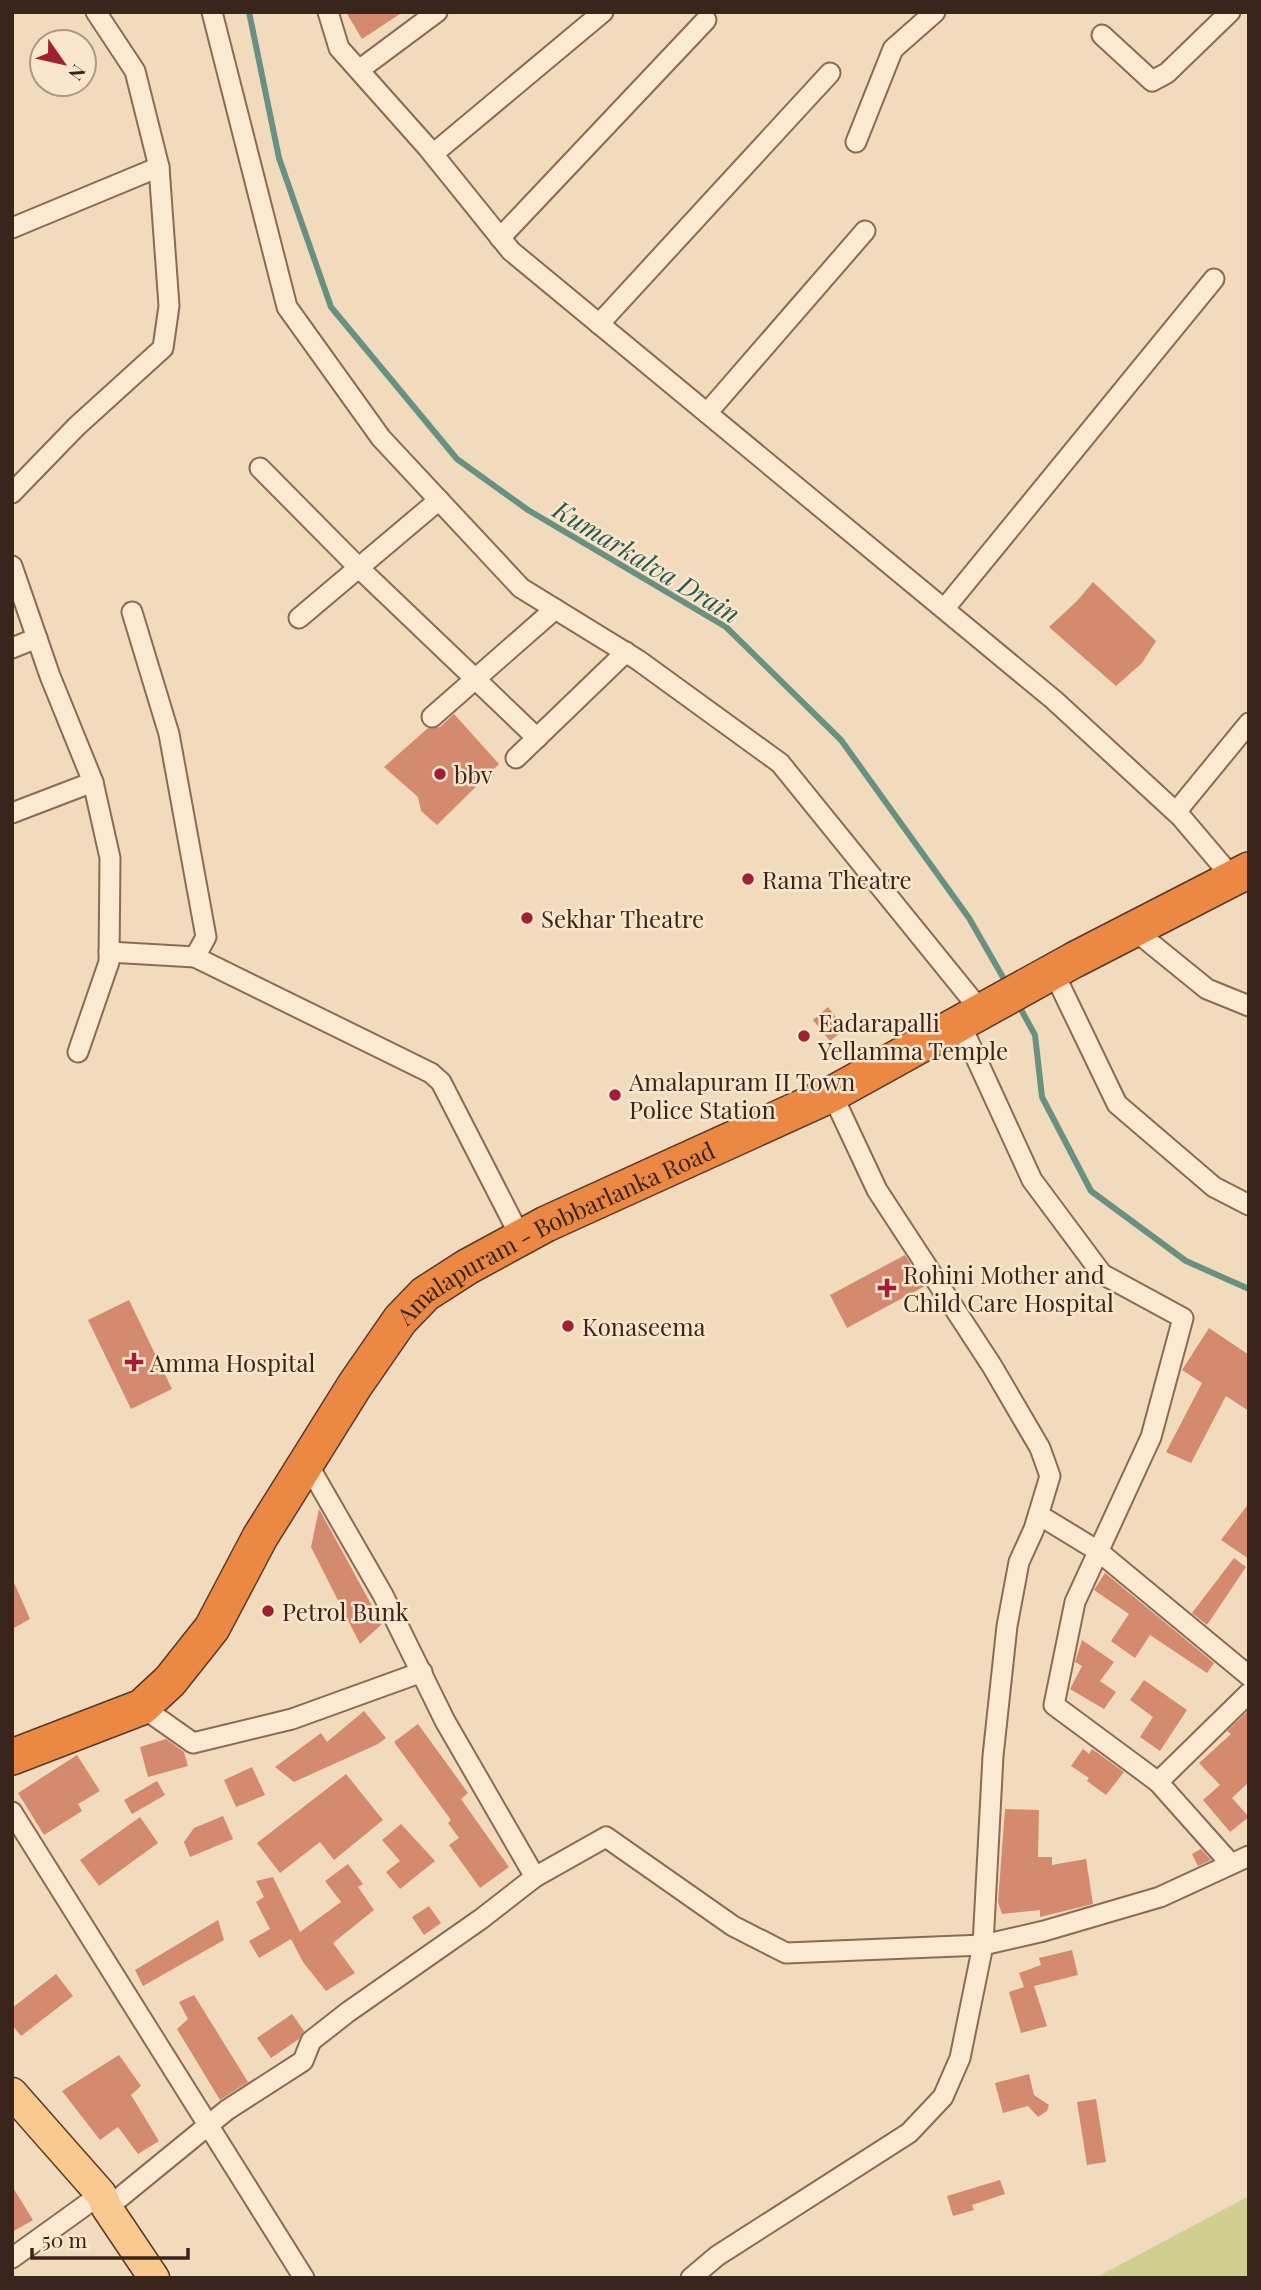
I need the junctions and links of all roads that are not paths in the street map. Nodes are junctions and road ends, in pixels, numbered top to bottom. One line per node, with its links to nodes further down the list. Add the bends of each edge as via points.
1 (96, 12): 16 (street, via 135,71)
2 (212, 12): 25 (street, via 287,307 381,438)
3 (328, 12): 12 (street, via 339,48)
4 (437, 12): 12 (street)
5 (603, 12): 15 (street)
6 (935, 12): 14 (street, via 892,49)
7 (1230, 12): 11 (street, via 1167,73 1152,81)
8 (1243, 12): 9 (street)
9 (1249, 17)
10 (706, 20): 19 (street)
11 (1102, 35)
12 (359, 70): 15 (street)
13 (830, 73): 21 (street)
14 (856, 142)
15 (433, 155): 19 (street)
16 (159, 167): 17 (street); 24 (street, via 169,306 163,348)
17 (12, 228)
18 (864, 230): 22 (street)
19 (500, 238): 21 (street)
20 (1214, 279): 28 (street)
21 (599, 324): 22 (street)
22 (708, 413): 28 (street)
23 (260, 468): 27 (street)
24 (12, 493)
25 (439, 500): 27 (street); 29 (street, via 521,589)
26 (12, 566): 32 (street)
27 (358, 568): 31 (street); 35 (street)
28 (945, 608): 41 (street)
29 (555, 609): 34 (street); 35 (street)
30 (132, 612): 46 (street, via 169,734 206,937)
31 (299, 618)
32 (37, 638): 33 (street); 40 (street)
33 (12, 648)
34 (626, 652): 38 (street); 48 (street, via 780,763)
35 (475, 679): 36 (street); 38 (street)
36 (432, 717)
37 (1249, 723): 41 (street)
38 (537, 738): 39 (street)
39 (516, 758)
40 (93, 782): 42 (street); 45 (street, via 110,858)
41 (1176, 812): 43 (street)
42 (12, 813)
43 (1240, 873): 44 (highway, Amalapuram - Bobbarlanka Road)
44 (1133, 929): 47 (highway, Amalapuram - Bobbarlanka Road); 49 (street, via 1207,989)
45 (109, 952): 46 (street); 50 (street)
46 (195, 957): 53 (street, via 431,1073 441,1082)
47 (1053, 971): 48 (highway, Amalapuram - Bobbarlanka Road); 52 (street, via 1117,1104 1214,1187)
48 (991, 1005): 51 (highway, Amalapuram - Bobbarlanka Road); 56 (street, via 1032,1180 1102,1274 1183,1318 1151,1437)
49 (1249, 1006)
50 (78, 1052)
51 (832, 1094): 53 (highway, Amalapuram - Bobbarlanka Road); 55 (street, via 877,1190 1040,1448 1050,1476)
52 (1249, 1205)
53 (521, 1238): 54 (highway, Amalapuram - Bobbarlanka Road, via 425,1294 400,1320)
54 (307, 1463): 57 (street); 60 (highway, Amalapuram - Bobbarlanka Road, via 212,1628 170,1681)
55 (1039, 1515): 56 (street); 66 (street, via 1019,1562 1007,1626 993,1756)
56 (1098, 1551): 58 (street); 62 (street, via 1074,1602 1054,1705)
57 (422, 1672): 60 (street, via 292,1718 193,1743); 65 (street, via 445,1721)
58 (1249, 1676)
59 (1249, 1693): 62 (street)
60 (142, 1707): 61 (highway, Amalapuram - Bobbarlanka Road)
61 (12, 1757)
62 (1158, 1782): 64 (street)
63 (12, 1812): 68 (street)
64 (1240, 1860): 66 (street, via 1160,1897)
65 (535, 1877): 66 (street, via 606,1837 733,1926 786,1954); 68 (street, via 338,2019 311,2041 303,2061)
66 (983, 1945): 73 (street, via 960,2058 943,2097 909,2133 717,2256)
67 (12, 2093): 69 (main road)
68 (209, 2124): 69 (street); 72 (street)
69 (104, 2201): 70 (street); 71 (main road)
70 (12, 2258)
71 (154, 2278)
72 (304, 2278)
73 (691, 2278)

